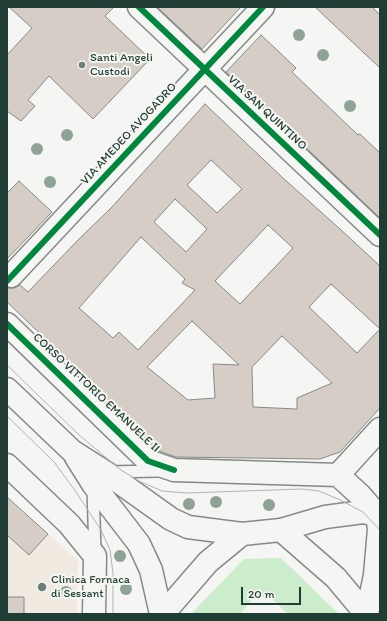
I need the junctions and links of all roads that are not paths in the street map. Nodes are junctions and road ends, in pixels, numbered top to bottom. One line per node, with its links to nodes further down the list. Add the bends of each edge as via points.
1 (139, 7): 3 (street, VIA SAN QUINTINO)
2 (263, 7): 3 (street, VIA AMEDEO AVOGADRO)
3 (205, 70): 4 (street, VIA SAN QUINTINO); 5 (street, VIA AMEDEO AVOGADRO)
4 (380, 235)
5 (11, 276)
6 (7, 324): 10 (street, CORSO VITTORIO EMANUELE II, via 148,461)
7 (7, 388): 12 (street)
8 (380, 429): 11 (street)
9 (7, 465): 16 (street, via 69,524)
10 (174, 470): 11 (street, CORSO VITTORIO EMANUELE II); 12 (lane)
11 (338, 474): 13 (street)
12 (99, 478): 15 (street, via 171,520 188,527); 16 (lane); 18 (street, via 139,544 151,570)
13 (379, 515): 14 (street, via 363,512 325,517); 19 (street, via 375,576)
14 (281, 530): 15 (street); 19 (street, via 336,578)
15 (242, 534): 18 (street, via 208,562)
16 (95, 556): 17 (street)
17 (94, 614)
18 (162, 614)
19 (367, 614)

